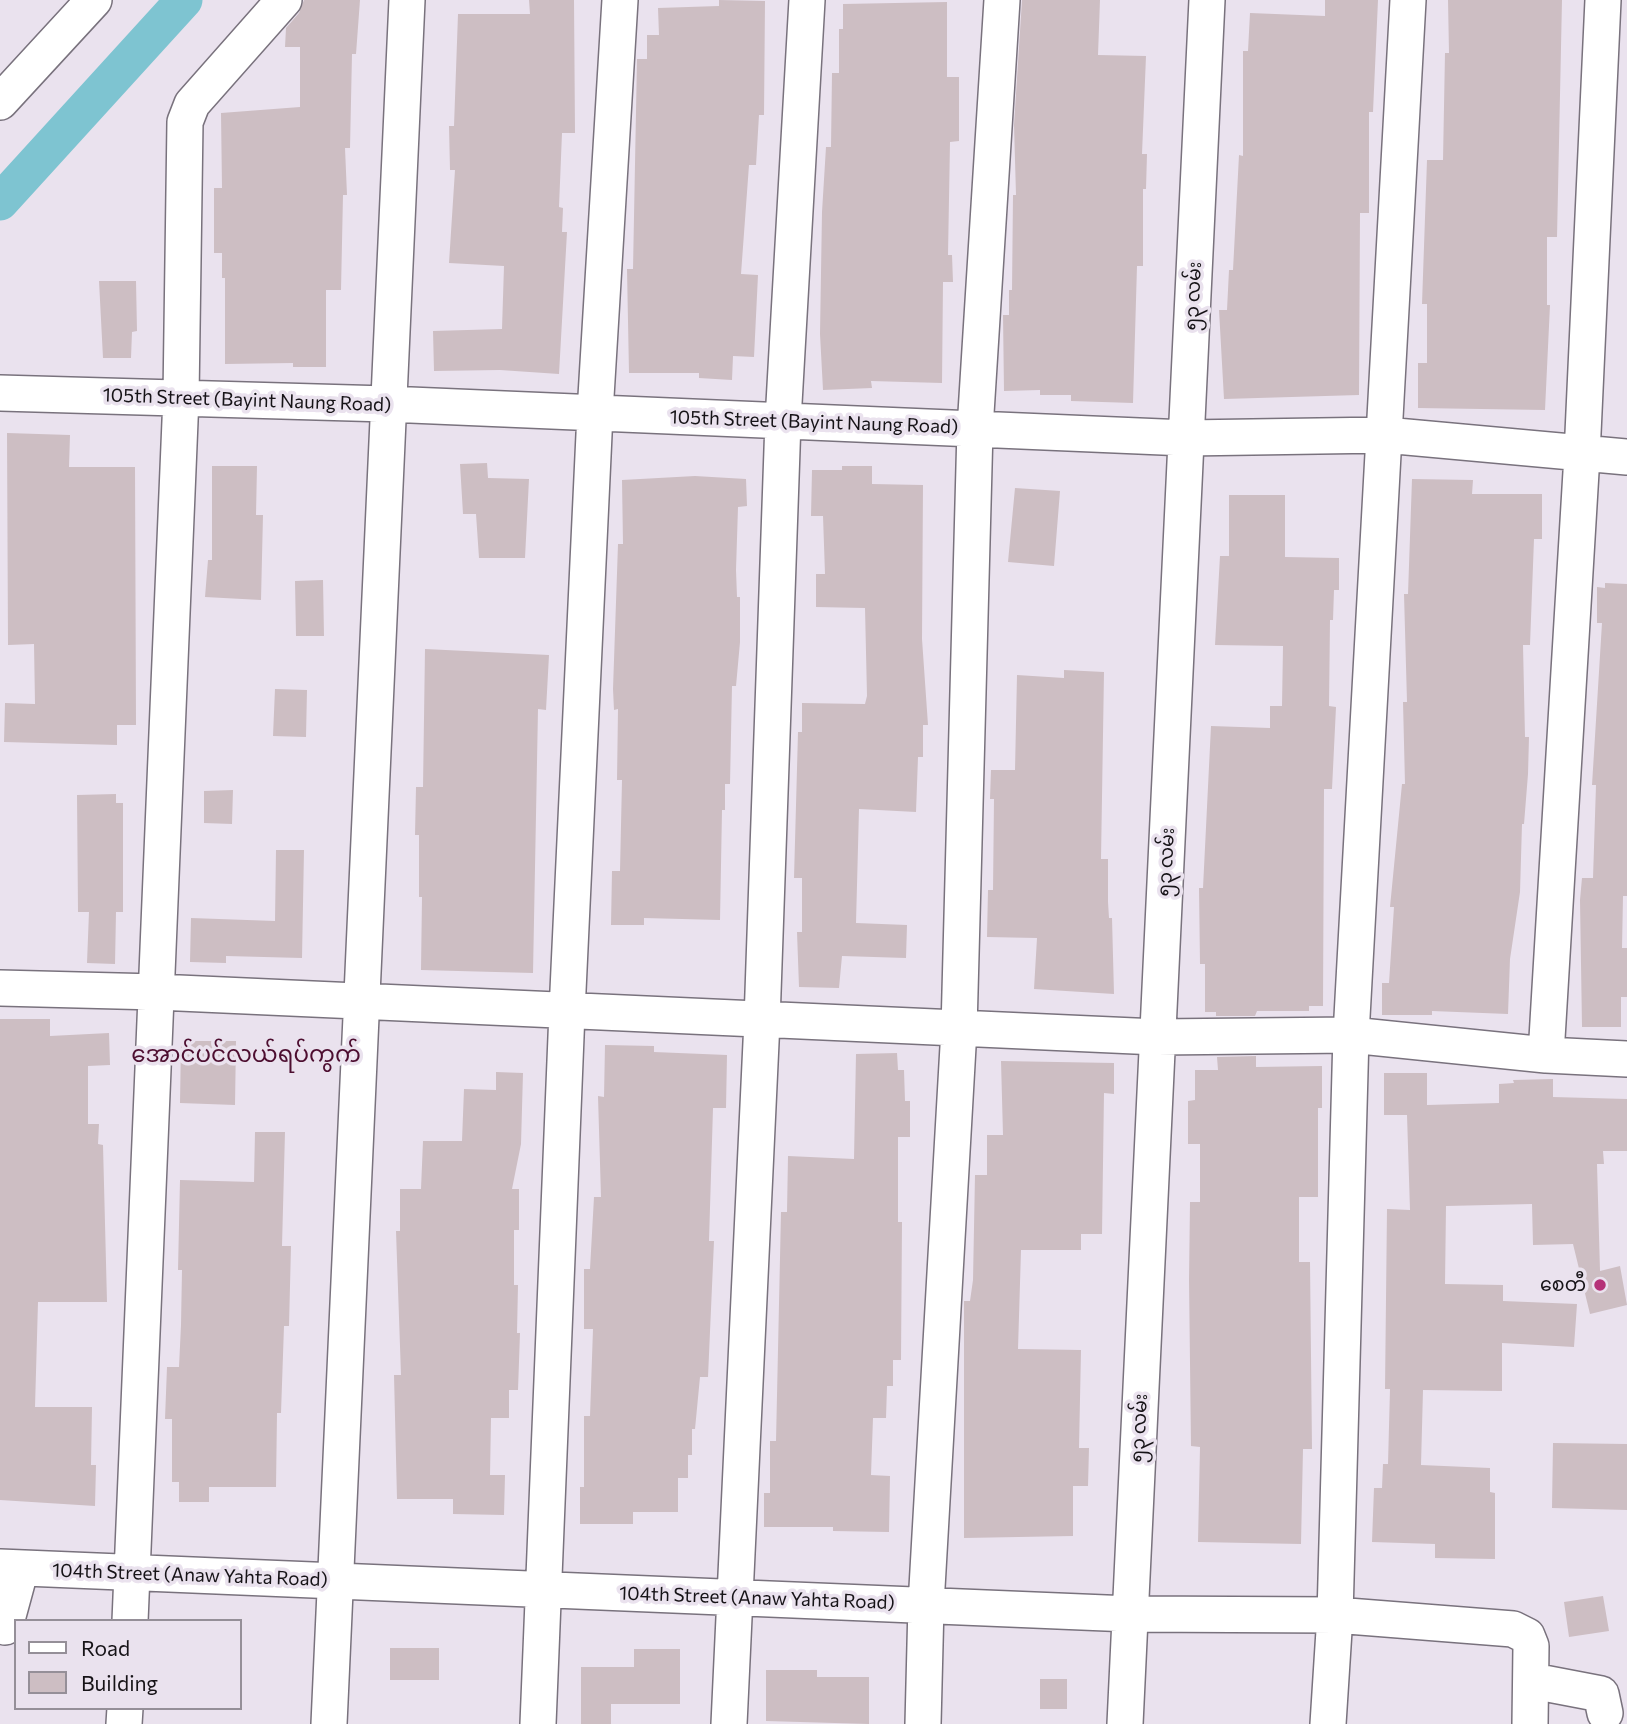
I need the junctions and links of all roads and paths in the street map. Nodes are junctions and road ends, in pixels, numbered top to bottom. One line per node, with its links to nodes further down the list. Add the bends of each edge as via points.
1 (93, 0): 10 (street)
2 (285, 0): 12 (street, via 192,104 185,122)
3 (407, 0): 13 (street)
4 (620, 0): 14 (street)
5 (807, 0): 15 (street)
6 (1002, 0): 16 (street)
7 (1206, 0): 18 (street, ၅၃ လမ်း)
8 (1408, 0): 17 (street)
9 (1603, 0): 19 (street)
10 (0, 102)
11 (0, 393): 12 (street, 105th Street (Bayint Naung Road))
12 (181, 397): 13 (street, 105th Street (Bayint Naung Road)); 22 (street)
13 (387, 404): 14 (street, 105th Street (Bayint Naung Road)); 23 (street)
14 (596, 413): 15 (street, 105th Street (Bayint Naung Road)); 24 (street)
15 (783, 421): 16 (street, 105th Street (Bayint Naung Road)); 25 (street)
16 (975, 429): 18 (street, 105th Street (Bayint Naung Road)); 26 (street)
17 (1385, 435): 18 (street, 105th Street (Bayint Naung Road)); 19 (street, 105th Street (Bayint Naung Road)); 27 (street)
18 (1186, 438): 28 (street, ၅၃ လမ်း)
19 (1581, 455): 20 (street, 105th Street (Bayint Naung Road)); 29 (street)
20 (1627, 457)
21 (0, 988): 22 (street)
22 (157, 992): 23 (street); 32 (street)
23 (360, 1003): 24 (street); 33 (street)
24 (567, 1012): 25 (street); 34 (street)
25 (762, 1021): 26 (street); 35 (street)
26 (959, 1029): 28 (street); 36 (street)
27 (1351, 1035): 28 (street); 29 (street); 38 (street)
28 (1157, 1037): 37 (street, ၅၃ လမ်း)
29 (1546, 1055): 30 (street)
30 (1627, 1059)
31 (11, 1568): 32 (street, 104th Street (Anaw Yahta Road)); 40 (street)
32 (132, 1574): 33 (street, 104th Street (Anaw Yahta Road)); 39 (street)
33 (335, 1581): 34 (street, 104th Street (Anaw Yahta Road)); 43 (street)
34 (546, 1589): 35 (street, 104th Street (Anaw Yahta Road)); 44 (street)
35 (736, 1597): 36 (street, 104th Street (Anaw Yahta Road)); 45 (street)
36 (926, 1605): 37 (street, 104th Street (Anaw Yahta Road)); 46 (street)
37 (1130, 1614): 38 (street, 104th Street (Anaw Yahta Road)); 47 (street, ၅၃ လမ်း)
38 (1335, 1615): 41 (street, 104th Street (Anaw Yahta Road), via 1513,1629 1527,1636 1531,1646); 48 (street)
39 (130, 1619)
40 (5, 1627)
41 (1533, 1681): 42 (street, via 1601,1694); 49 (street)
42 (1605, 1713)
43 (329, 1724)
44 (538, 1724)
45 (729, 1724)
46 (923, 1724)
47 (1125, 1724)
48 (1328, 1724)
49 (1530, 1724)

